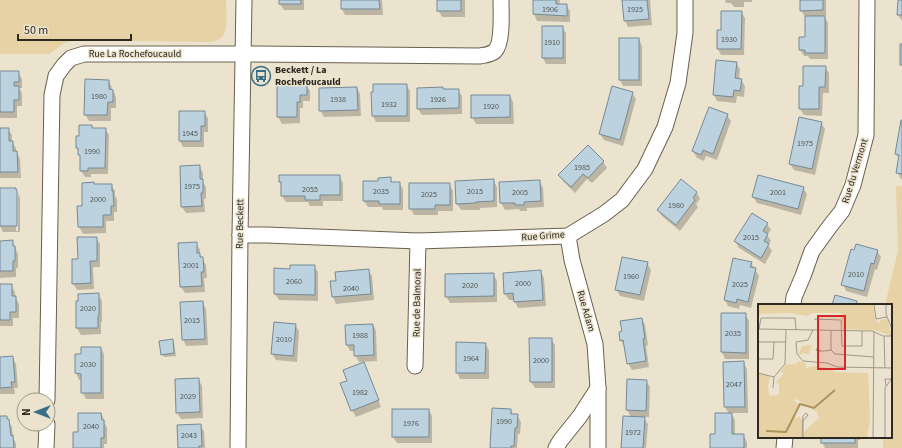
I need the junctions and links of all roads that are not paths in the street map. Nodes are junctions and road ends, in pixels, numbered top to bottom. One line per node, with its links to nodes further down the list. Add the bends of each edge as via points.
1 (244, 0): 5 (street, Rue Beckett)
2 (501, 0): 5 (street, Rue La Rochefoucauld, via 500,40 496,50 490,54)
3 (685, 0): 7 (street, Rue Grime, via 685,33 678,83 665,127 645,169 622,200)
4 (867, 0): 9 (street, Rue du Vermont, via 866,135 853,185 842,210 812,251)
5 (243, 54): 6 (street, Rue Beckett); 12 (street, Rue La Rochefoucauld, via 84,54 71,58 56,76 52,95)
6 (240, 235): 8 (street, Rue Grime); 16 (street, Rue Beckett)
7 (568, 236): 8 (street, Rue Grime); 11 (street, Rue Adam, via 595,344)
8 (418, 241): 10 (street, Rue de Balmoral)
9 (793, 304)
10 (415, 366)
11 (598, 388): 17 (street); 18 (street, Rue Adam)
12 (47, 392)
13 (47, 432): 15 (street)
14 (785, 438): 19 (street)
15 (46, 448)
16 (238, 448)
17 (556, 448)
18 (598, 448)
19 (784, 448)

